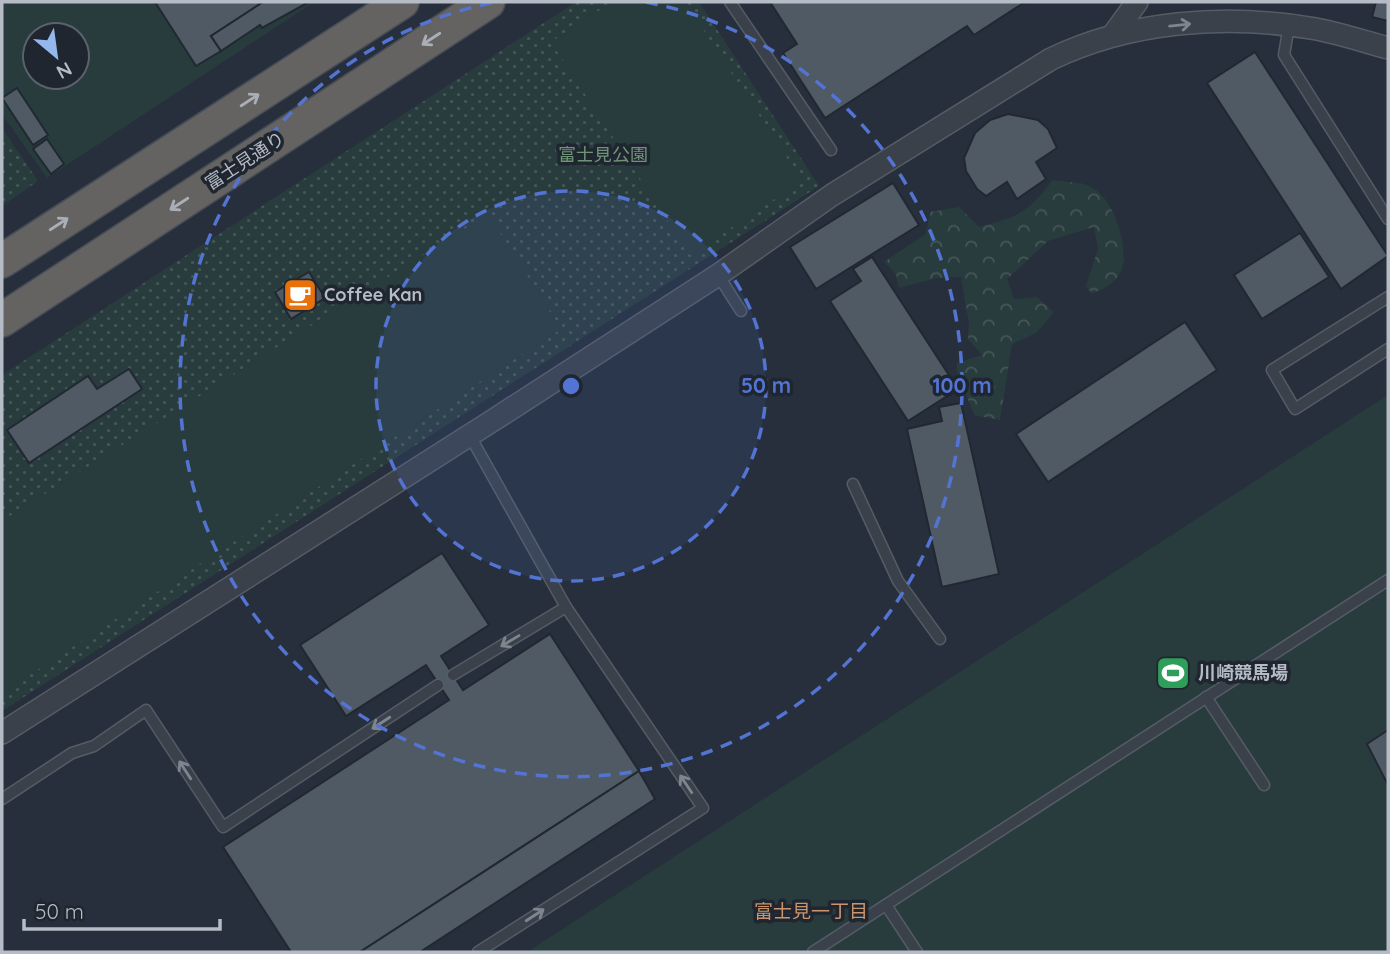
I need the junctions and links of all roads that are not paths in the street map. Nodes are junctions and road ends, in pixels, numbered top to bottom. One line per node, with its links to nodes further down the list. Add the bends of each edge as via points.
1 (402, 2): 10 (highway, one-way to 1)
2 (488, 2): 14 (highway, 富士見通り, one-way to 14)
3 (730, 2): 8 (lane)
4 (1137, 2): 6 (street)
5 (1289, 25): 6 (street, one-way to 5, via 1211,22); 7 (street); 9 (lane, via 1284,55)
6 (1113, 35): 11 (street, via 1051,59 832,195)
7 (1388, 48)
8 (831, 150)
9 (1388, 219)
10 (2, 261)
11 (718, 275): 13 (lane); 16 (street)
12 (1388, 297): 15 (lane, via 1272,370 1295,409)
13 (741, 312)
14 (2, 320)
15 (1388, 349)
16 (470, 436): 19 (lane); 24 (street)
17 (853, 484): 20 (lane, via 898,581)
18 (1388, 580): 23 (lane)
19 (566, 607): 21 (lane, one-way to 21); 28 (lane, one-way to 19, via 703,808)
20 (940, 639)
21 (453, 675)
22 (438, 685): 26 (lane, one-way to 26, via 223,827 146,710)
23 (1206, 697): 25 (lane); 27 (lane)
24 (2, 733)
25 (1264, 785)
26 (2, 799)
27 (886, 905): 29 (lane); 30 (lane)
28 (478, 952)
29 (813, 952)
30 (917, 952)

